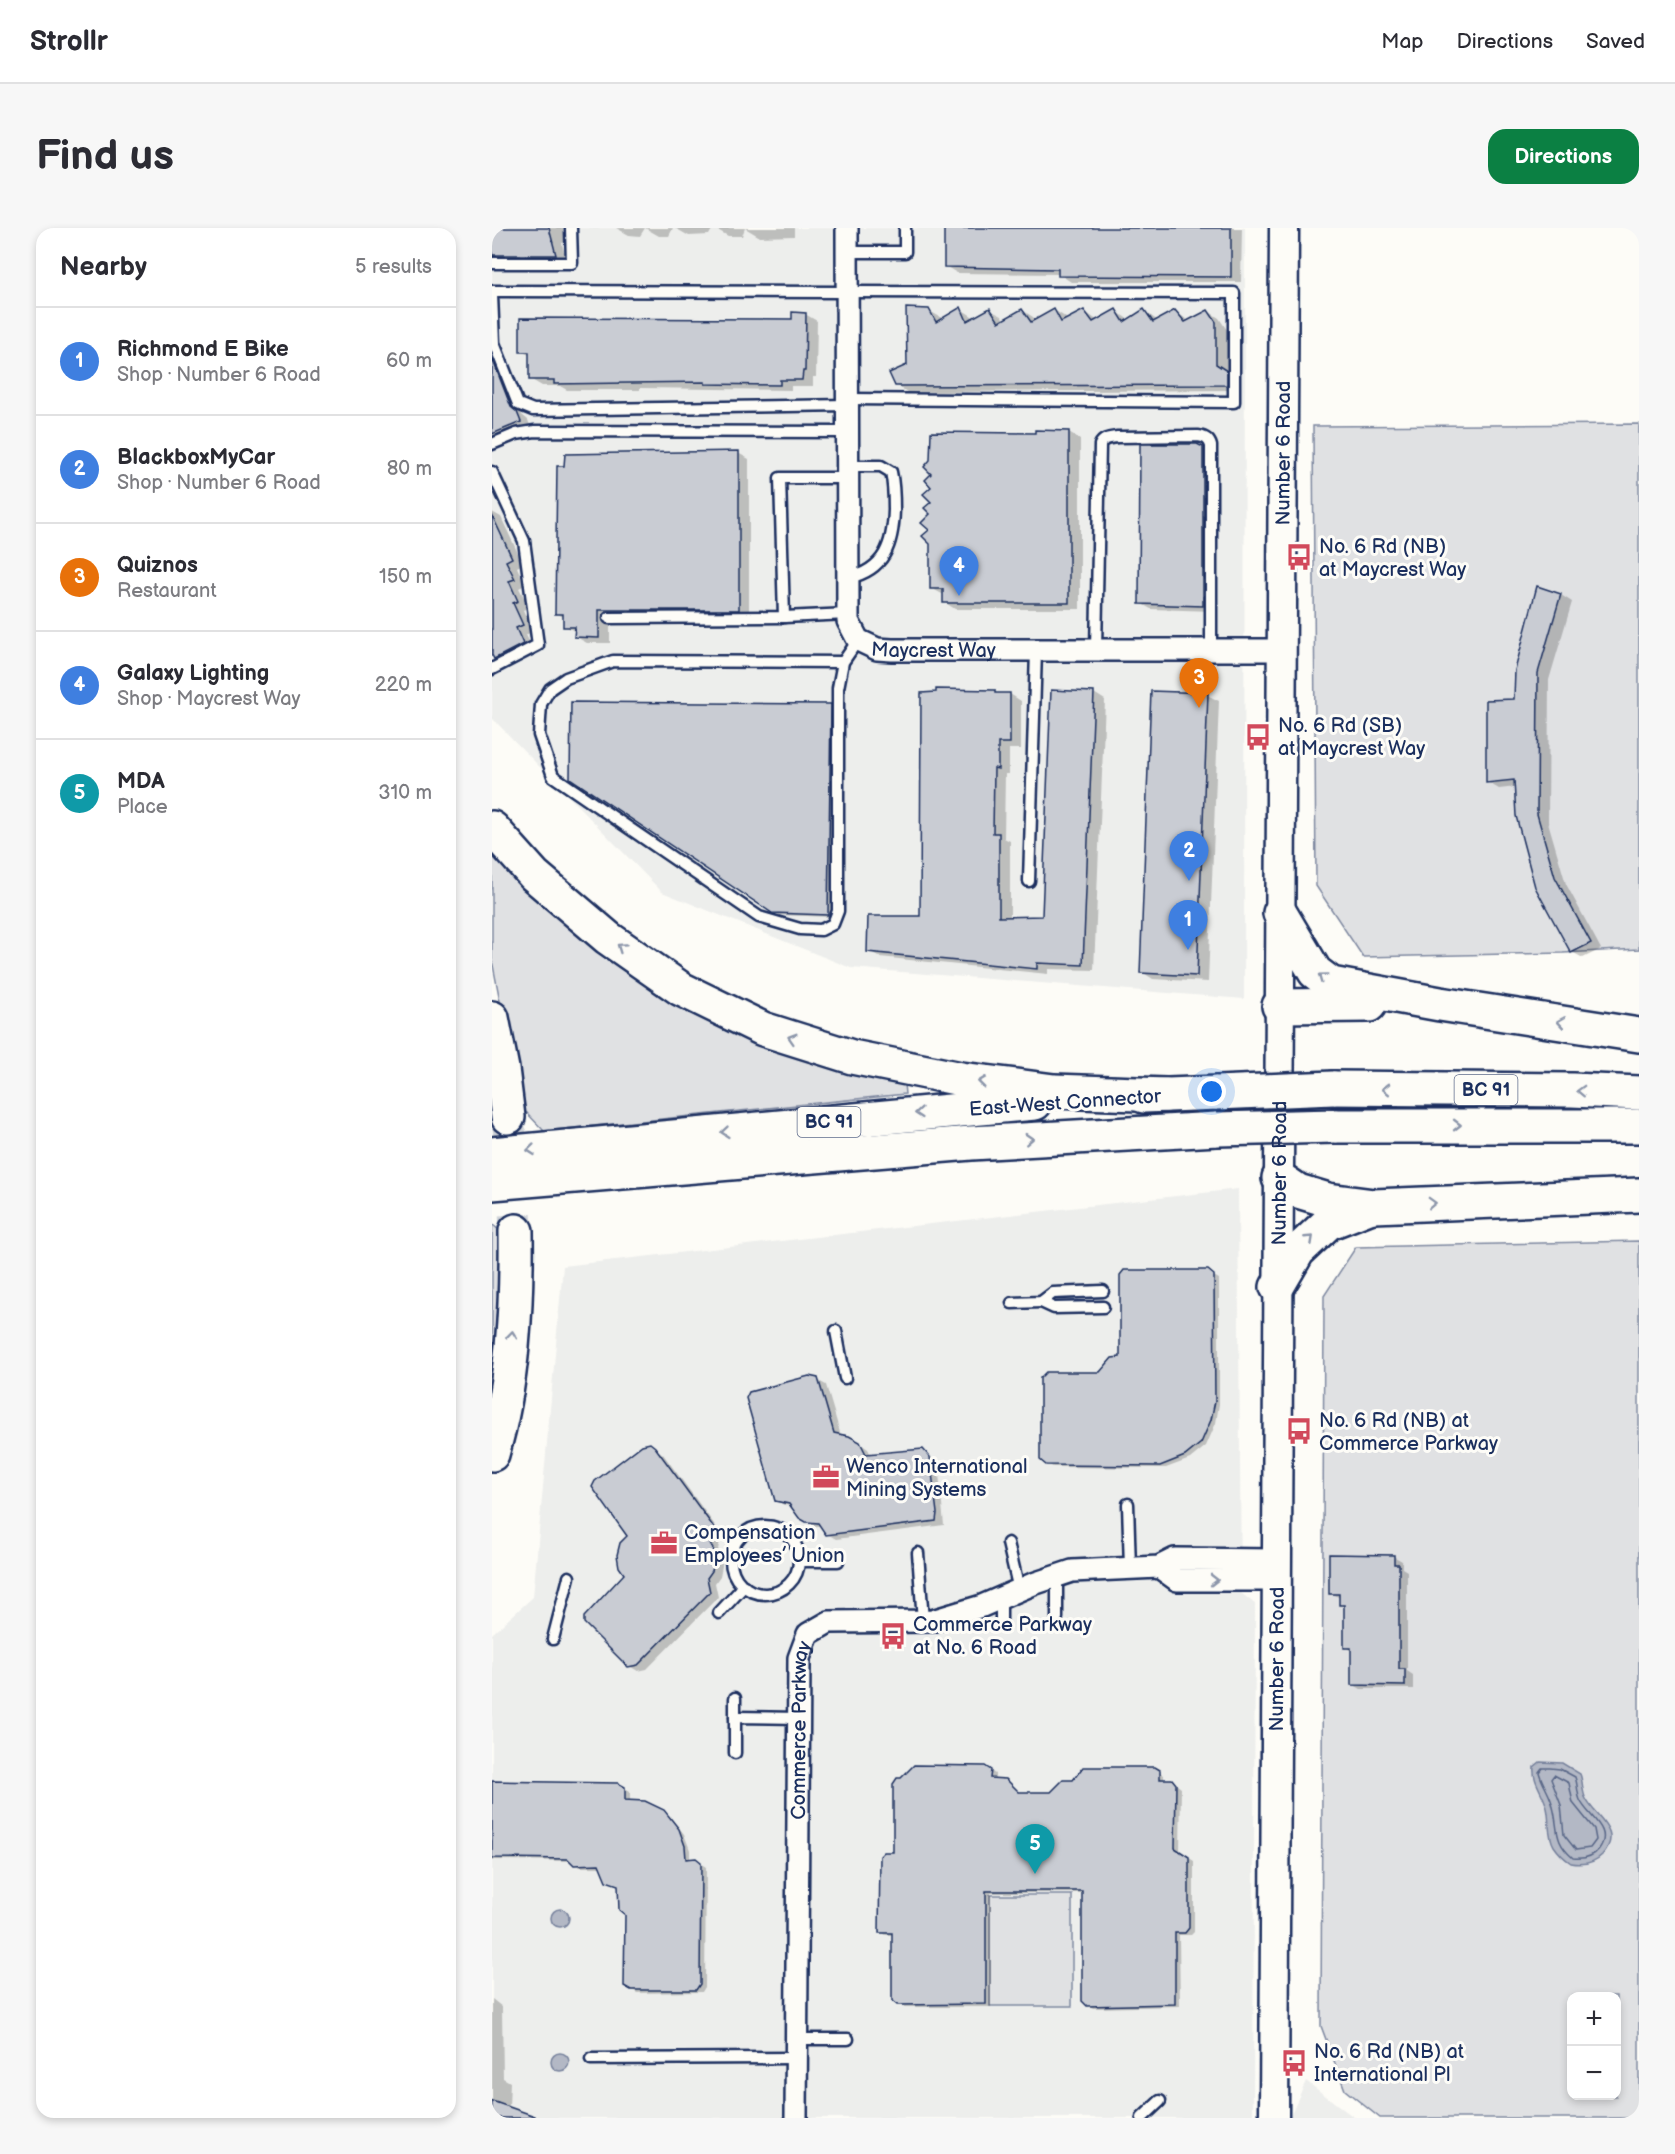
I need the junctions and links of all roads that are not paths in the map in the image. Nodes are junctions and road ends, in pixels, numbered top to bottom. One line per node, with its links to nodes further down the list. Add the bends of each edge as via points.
1 (571, 228): 6 (lane, via 572,263)
2 (848, 228): 5 (street, Maycrest Way)
3 (905, 228): 5 (lane, via 904,252)
4 (1284, 228): 21 (main road, Number 6 Road)
5 (848, 252): 7 (street, Maycrest Way)
6 (492, 263)
7 (848, 291): 8 (lane); 9 (street, Maycrest Way); 9 (lane, via 1234,293 1234,402)
8 (492, 293): 9 (lane, via 494,343 518,404 532,410)
9 (848, 402): 10 (street, Maycrest Way)
10 (848, 432): 11 (lane, via 535,431); 13 (street, Maycrest Way)
11 (492, 444)
12 (492, 472): 24 (lane, via 524,541 538,645)
13 (848, 472): 14 (street, Maycrest Way); 14 (lane, via 881,466 891,472 895,486 889,547 875,566); 16 (lane, via 780,478)
14 (848, 578): 15 (street, Maycrest Way)
15 (848, 614): 16 (lane); 18 (street, Maycrest Way)
16 (784, 617): 17 (lane)
17 (609, 618)
18 (858, 640): 22 (street, Maycrest Way, via 877,649 892,650); 23 (lane)
19 (1096, 650): 20 (street, Maycrest Way); 20 (lane, via 1100,445 1117,437 1187,436 1205,437 1211,446); 22 (street, Maycrest Way)
20 (1211, 650): 21 (street, Maycrest Way)
21 (1282, 650): 27 (main road, Number 6 Road)
22 (1036, 651): 26 (lane)
23 (843, 662): 23 (lane, via 838,688 838,911 832,924 820,930 800,929 759,917 553,776 539,735 541,704 550,689 566,678 613,661)
24 (492, 669)
25 (492, 828): 33 (highway, one-way to 25, via 1054,1091 961,1079 852,1057 763,1029 681,989 608,938 534,875)
26 (1029, 881)
27 (1280, 913): 28 (highway, one-way to 27, via 1331,984 1315,972); 29 (main road, Number 6 Road)
28 (1440, 1004): 29 (highway); 31 (highway, one-way to 28)
29 (1280, 1006): 38 (main road, Number 6 Road)
30 (492, 1018): 34 (highway)
31 (1639, 1035)
32 (1639, 1094): 33 (highway, East-West Connector / BC 91, one-way to 33, bridge, via 1333,1088)
33 (1166, 1095): 37 (highway, East-West Connector / BC 91, one-way to 37, via 981,1107)
34 (508, 1117)
35 (1639, 1126): 36 (highway, East-West Connector / BC 91, one-way to 35, bridge, via 1217,1129)
36 (971, 1143): 39 (highway, East-West Connector / BC 91); 41 (highway, via 813,1171)
37 (492, 1154)
38 (1279, 1178): 42 (highway, via 1298,1191 1328,1200); 44 (main road, Number 6 Road)
39 (492, 1183)
40 (1639, 1195): 42 (highway, one-way to 40)
41 (492, 1206)
42 (1374, 1206): 44 (highway, one-way to 42, via 1298,1251 1328,1223)
43 (516, 1232): 51 (highway, one-way to 43, via 501,1425 512,1341)
44 (1277, 1287): 58 (main road, Number 6 Road)
45 (1103, 1291): 46 (lane, via 1053,1293)
46 (1041, 1302): 47 (lane); 48 (lane, via 1054,1308)
47 (1012, 1303)
48 (1103, 1307)
49 (836, 1331): 50 (lane)
50 (844, 1378)
51 (492, 1455)
52 (1128, 1504): 57 (lane)
53 (1008, 1544): 62 (lane)
54 (918, 1553): 66 (lane)
55 (800, 1562): 56 (lane); 61 (lane, via 792,1581 774,1593 753,1592); 61 (lane, via 794,1539 785,1531 775,1526 751,1528 735,1544 731,1555 736,1578)
56 (838, 1562)
57 (1130, 1568): 58 (street, Commerce Parkway, via 1159,1567 1177,1580); 59 (street, Commerce Parkway, via 1072,1571)
58 (1276, 1570): 78 (main road, Number 6 Road)
59 (1057, 1576): 62 (street, Commerce Parkway); 64 (lane)
60 (568, 1577): 67 (lane)
61 (744, 1586): 63 (lane)
62 (1010, 1594): 65 (lane); 66 (street, Commerce Parkway, via 955,1615)
63 (719, 1613)
64 (1057, 1618)
65 (1001, 1620)
66 (923, 1621): 70 (street, Commerce Parkway, via 829,1622 808,1634 799,1658)
67 (553, 1639)
68 (735, 1698): 69 (lane)
69 (735, 1717): 70 (lane); 71 (lane)
70 (799, 1718): 73 (street, Commerce Parkway)
71 (735, 1753)
72 (848, 2039): 73 (lane)
73 (796, 2048): 74 (lane); 76 (street, Commerce Parkway)
74 (591, 2059)
75 (1160, 2101): 77 (lane)
76 (796, 2118)
77 (1142, 2118)
78 (1274, 2118)

